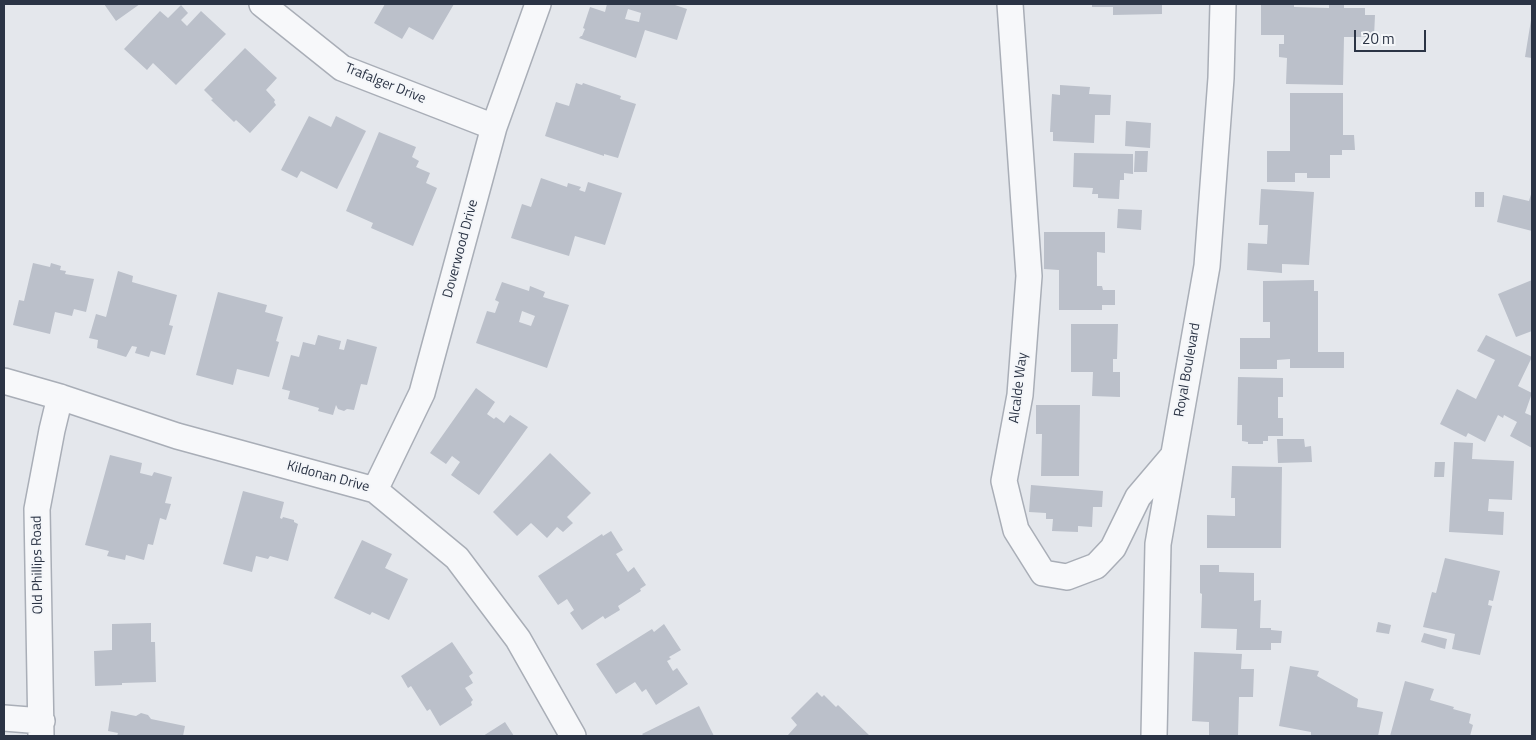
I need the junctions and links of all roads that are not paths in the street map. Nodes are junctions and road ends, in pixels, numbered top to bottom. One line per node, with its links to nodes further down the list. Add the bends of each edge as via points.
1 (262, 4): 5 (street, Trafalger Drive, via 342,68)
2 (538, 4): 5 (street, Doverwood Drive)
3 (1010, 4): 8 (street, Alcalde Way, via 1029,276 1020,395 1004,481 1016,530 1043,573 1067,578 1096,566 1113,548 1138,497)
4 (1222, 4): 8 (street, Royal Boulevard, via 1221,78 1207,266)
5 (494, 127): 9 (street, Doverwood Drive, via 422,393)
6 (4, 382): 7 (street, Kildonan Drive)
7 (60, 397): 9 (street, Kildonan Drive, via 177,436); 11 (street, Old Phillips Road, via 37,509)
8 (1172, 457): 13 (street, Royal Boulevard, via 1158,544)
9 (375, 490): 12 (street, Kildonan Drive, via 457,558 518,639)
10 (4, 718): 11 (street)
11 (42, 728)
12 (573, 736)
13 (1154, 736)

